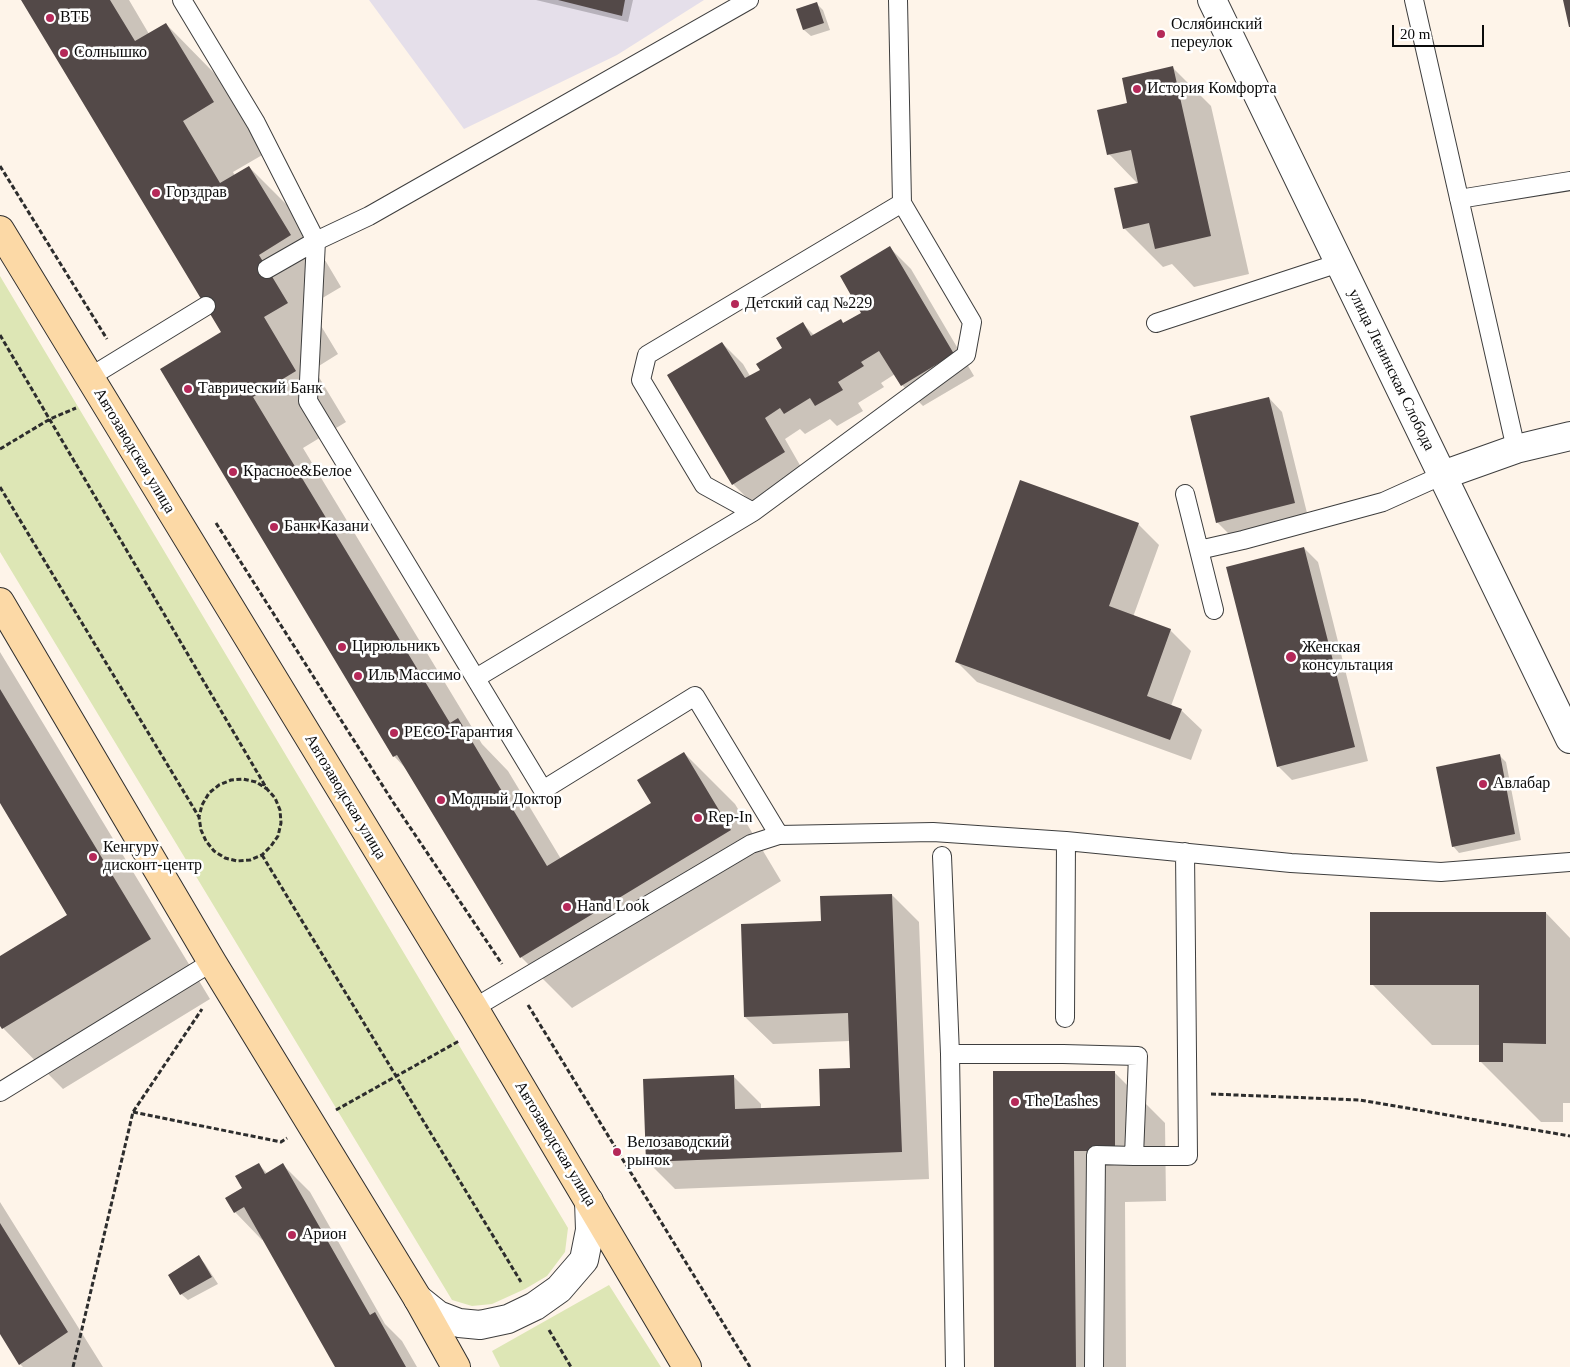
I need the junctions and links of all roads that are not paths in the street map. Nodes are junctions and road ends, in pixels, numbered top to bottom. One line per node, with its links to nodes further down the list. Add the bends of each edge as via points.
1 (182, 0): 10 (lane, via 256,123)
2 (750, 0): 10 (lane, via 369,216)
3 (898, 0): 8 (lane)
4 (1212, 0): 11 (street, улица Ленинская Слобода)
5 (1414, 0): 7 (lane)
6 (1570, 181): 7 (lane)
7 (1459, 199): 17 (lane)
8 (902, 202): 20 (lane, via 972,322 966,355); 20 (lane, via 647,355 641,380 704,485)
9 (0, 230): 15 (main road, Автозаводская улица)
10 (316, 241): 12 (lane); 24 (lane, via 308,401)
11 (1339, 262): 14 (lane); 18 (street, улица Ленинская Слобода)
12 (268, 269)
13 (206, 306): 15 (lane, via 119,359)
14 (1156, 323)
15 (96, 387): 32 (main road, Автозаводская улица)
16 (1570, 436): 17 (street)
17 (1516, 449): 18 (street)
18 (1442, 475): 21 (lane, via 1383,502); 25 (street, улица Ленинская Слобода)
19 (1185, 494): 21 (lane)
20 (753, 512): 24 (lane)
21 (1199, 550): 23 (lane)
22 (0, 602): 31 (main road)
23 (1214, 610)
24 (476, 678): 26 (lane, via 543,790 695,696)
25 (1570, 739)
26 (779, 835): 27 (lane, via 933,832); 32 (lane, via 751,844)
27 (1066, 841): 28 (lane); 33 (lane)
28 (1185, 852): 30 (lane, via 1442,872); 36 (lane, via 1188,1156)
29 (942, 856): 34 (lane)
30 (1570, 862)
31 (212, 962): 35 (lane); 38 (main road)
32 (474, 1008): 37 (main road, Автозаводская улица)
33 (1065, 1018)
34 (950, 1054): 36 (lane, via 1138,1056); 41 (lane)
35 (0, 1092)
36 (1134, 1156): 42 (lane, via 1096,1155)
37 (589, 1201): 38 (street, via 590,1230 584,1260 560,1289 535,1306 508,1319 480,1325 459,1323 438,1315); 40 (main road, Автозаводская улица)
38 (418, 1299): 39 (main road)
39 (456, 1367)
40 (687, 1367)
41 (955, 1367)
42 (1094, 1367)

